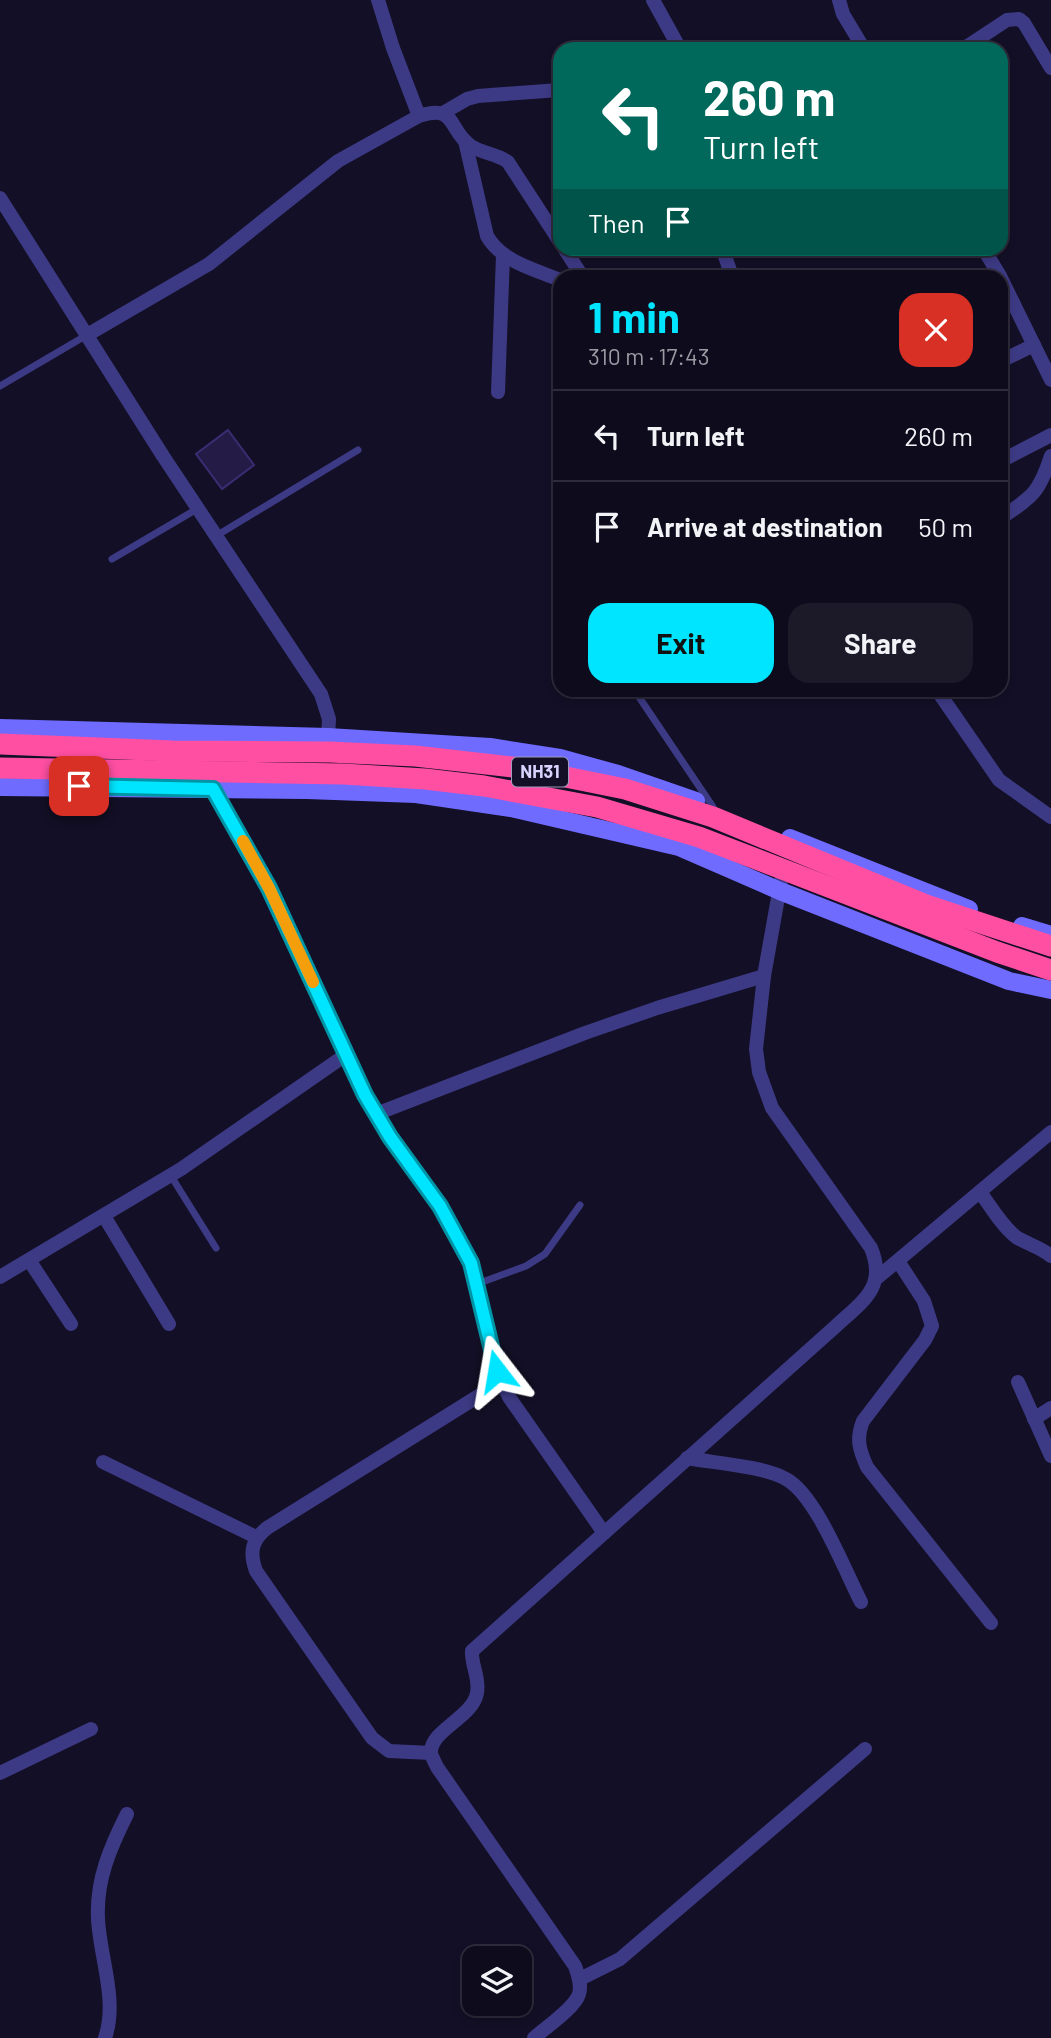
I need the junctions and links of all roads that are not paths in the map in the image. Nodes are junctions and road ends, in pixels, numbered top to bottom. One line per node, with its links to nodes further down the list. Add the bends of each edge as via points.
1 (378, 0): 10 (street)
2 (653, 0): 4 (street)
3 (839, 0): 5 (street)
4 (676, 42)
5 (860, 42)
6 (974, 42): 7 (street, via 1007,20 1019,19)
7 (1051, 68)
8 (553, 90): 9 (street, via 478,96)
9 (443, 113): 10 (street); 11 (street)
10 (419, 116): 17 (street, via 338,161 209,264)
11 (465, 141): 13 (street, via 508,162); 14 (street, via 488,236)
12 (0, 198): 17 (street)
13 (553, 227)
14 (503, 255): 15 (street); 23 (street)
15 (553, 277)
16 (1008, 291): 18 (street)
17 (87, 335): 22 (lane); 28 (street)
18 (1034, 345): 19 (street); 20 (street)
19 (1046, 356): 21 (street)
20 (1008, 358)
21 (1051, 380)
22 (0, 386)
23 (498, 393)
24 (1051, 435): 27 (street)
25 (358, 450): 30 (lane)
26 (1051, 456): 29 (street, via 1042,484)
27 (1008, 457)
28 (198, 509): 30 (street); 31 (lane)
29 (1008, 513)
30 (216, 536): 35 (street, via 321,694 329,719)
31 (111, 559)
32 (639, 697): 40 (lane)
33 (942, 697): 41 (street, via 999,780)
34 (0, 729): 35 (street)
35 (328, 737): 40 (street, via 490,747 560,758)
36 (0, 744): 45 (highway, NH31, bridge, via 403,756 521,768 625,789 713,817 926,905)
37 (0, 768): 46 (highway, NH31, bridge, via 425,779 597,807 699,837)
38 (0, 787): 39 (street)
39 (213, 789): 43 (street, via 416,794 511,808 679,847); 49 (street, via 269,888)
40 (713, 807): 42 (street)
41 (1051, 817)
42 (783, 835): 43 (street); 44 (street, via 972,911)
43 (780, 891): 47 (street); 48 (street, via 1009,981)
44 (1051, 935)
45 (1051, 946)
46 (1051, 970)
47 (764, 976): 50 (street, via 657,1007); 61 (street, via 756,1049 764,1092 871,1248)
48 (1051, 990)
49 (347, 1054): 50 (street); 52 (street)
50 (376, 1114): 62 (street, via 451,1223)
51 (1051, 1132): 53 (street)
52 (170, 1176): 55 (street); 56 (lane)
53 (981, 1192): 57 (street, via 1010,1232); 59 (street)
54 (580, 1205): 62 (lane, via 545,1254)
55 (104, 1216): 58 (street); 64 (street)
56 (216, 1248)
57 (1051, 1256)
58 (29, 1260): 60 (street); 63 (street)
59 (898, 1261): 61 (street); 75 (street, via 924,1301 932,1326 863,1421 858,1447 867,1467)
60 (0, 1277)
61 (877, 1278): 70 (street, via 871,1293)
62 (477, 1284): 65 (street)
63 (71, 1324)
64 (169, 1324)
65 (501, 1382): 72 (street); 73 (street)
66 (1018, 1382): 68 (street)
67 (1051, 1408): 68 (street)
68 (1034, 1419): 69 (street)
69 (1051, 1456)
70 (687, 1458): 72 (street); 74 (street, via 770,1473 795,1485 812,1506)
71 (103, 1462): 73 (street)
72 (604, 1533): 78 (street, via 472,1651 478,1693 472,1705 434,1742)
73 (256, 1537): 78 (street, via 252,1549 256,1571 372,1738 389,1751)
74 (861, 1602)
75 (991, 1623)
76 (91, 1729): 79 (street)
77 (865, 1749): 81 (street, via 620,1959)
78 (431, 1753): 81 (street)
79 (0, 1773)
80 (127, 1814): 82 (street, via 108,1854 100,1886 98,1919 110,2008)
81 (580, 1979): 83 (street, via 579,1995)
82 (104, 2038)
83 (534, 2038)

